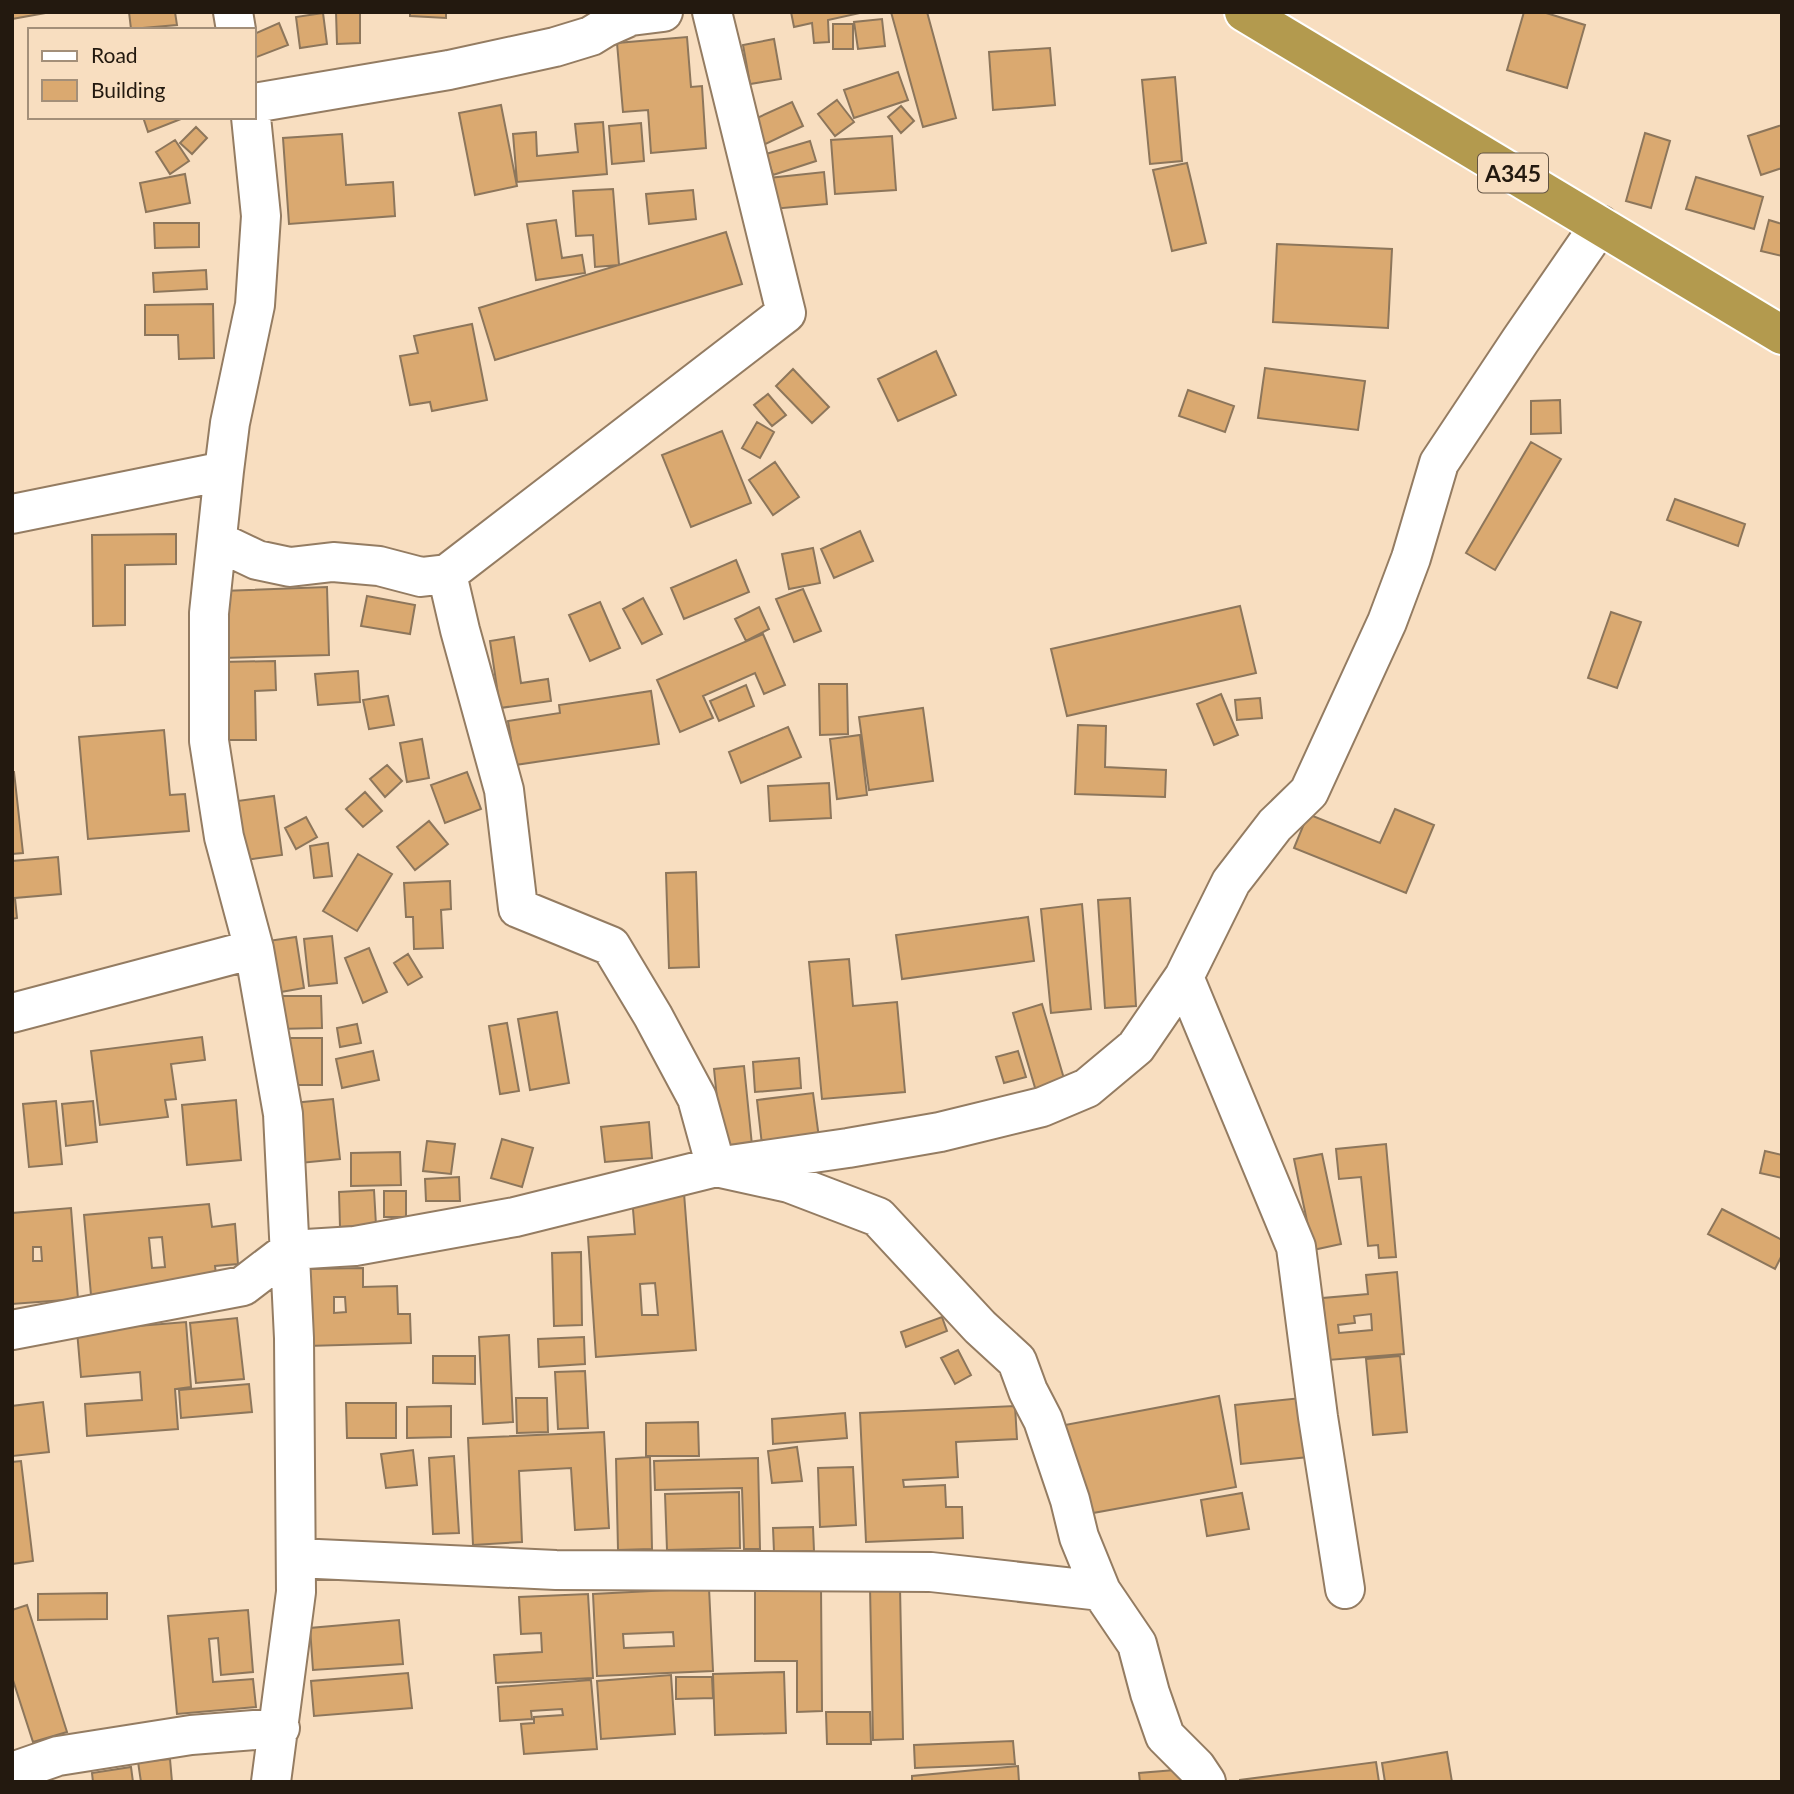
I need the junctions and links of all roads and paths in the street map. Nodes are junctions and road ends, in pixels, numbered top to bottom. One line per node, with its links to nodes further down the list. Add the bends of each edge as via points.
1 (663, 12): 4 (street, via 631,16 592,36 555,47)
2 (712, 12): 11 (street, via 786,313)
3 (1244, 12): 6 (highway, A345)
4 (256, 103)
5 (251, 119): 8 (street, via 261,216 256,305)
6 (1600, 225): 7 (highway, A345); 13 (street, via 1439,463 1387,622 1309,792 1275,825 1231,882)
7 (1782, 334)
8 (224, 471): 9 (street); 10 (street)
9 (12, 514)
10 (217, 541): 11 (street, via 257,560 289,566 332,562 379,566 421,577); 12 (street, via 209,613 209,741 224,837)
11 (447, 573): 15 (street, via 505,790 518,908 611,946 697,1098)
12 (254, 949): 14 (street); 16 (street, via 284,1114)
13 (1184, 976): 15 (street, via 1136,1047 1087,1088 1042,1107 940,1132); 19 (street, via 1296,1247)
14 (12, 1013)
15 (716, 1167): 16 (street, via 515,1217 355,1246); 20 (street, via 789,1183 878,1217 1017,1361 1043,1420)
16 (290, 1251): 17 (street, via 243,1286); 18 (street)
17 (12, 1330)
18 (296, 1558): 20 (street, via 556,1570 931,1572); 21 (street)
19 (1345, 1589)
20 (1101, 1591): 24 (street, via 1137,1644 1164,1736)
21 (279, 1728): 22 (street, via 191,1735 58,1756); 23 (street)
22 (12, 1772)
23 (271, 1782)
24 (1206, 1782)

